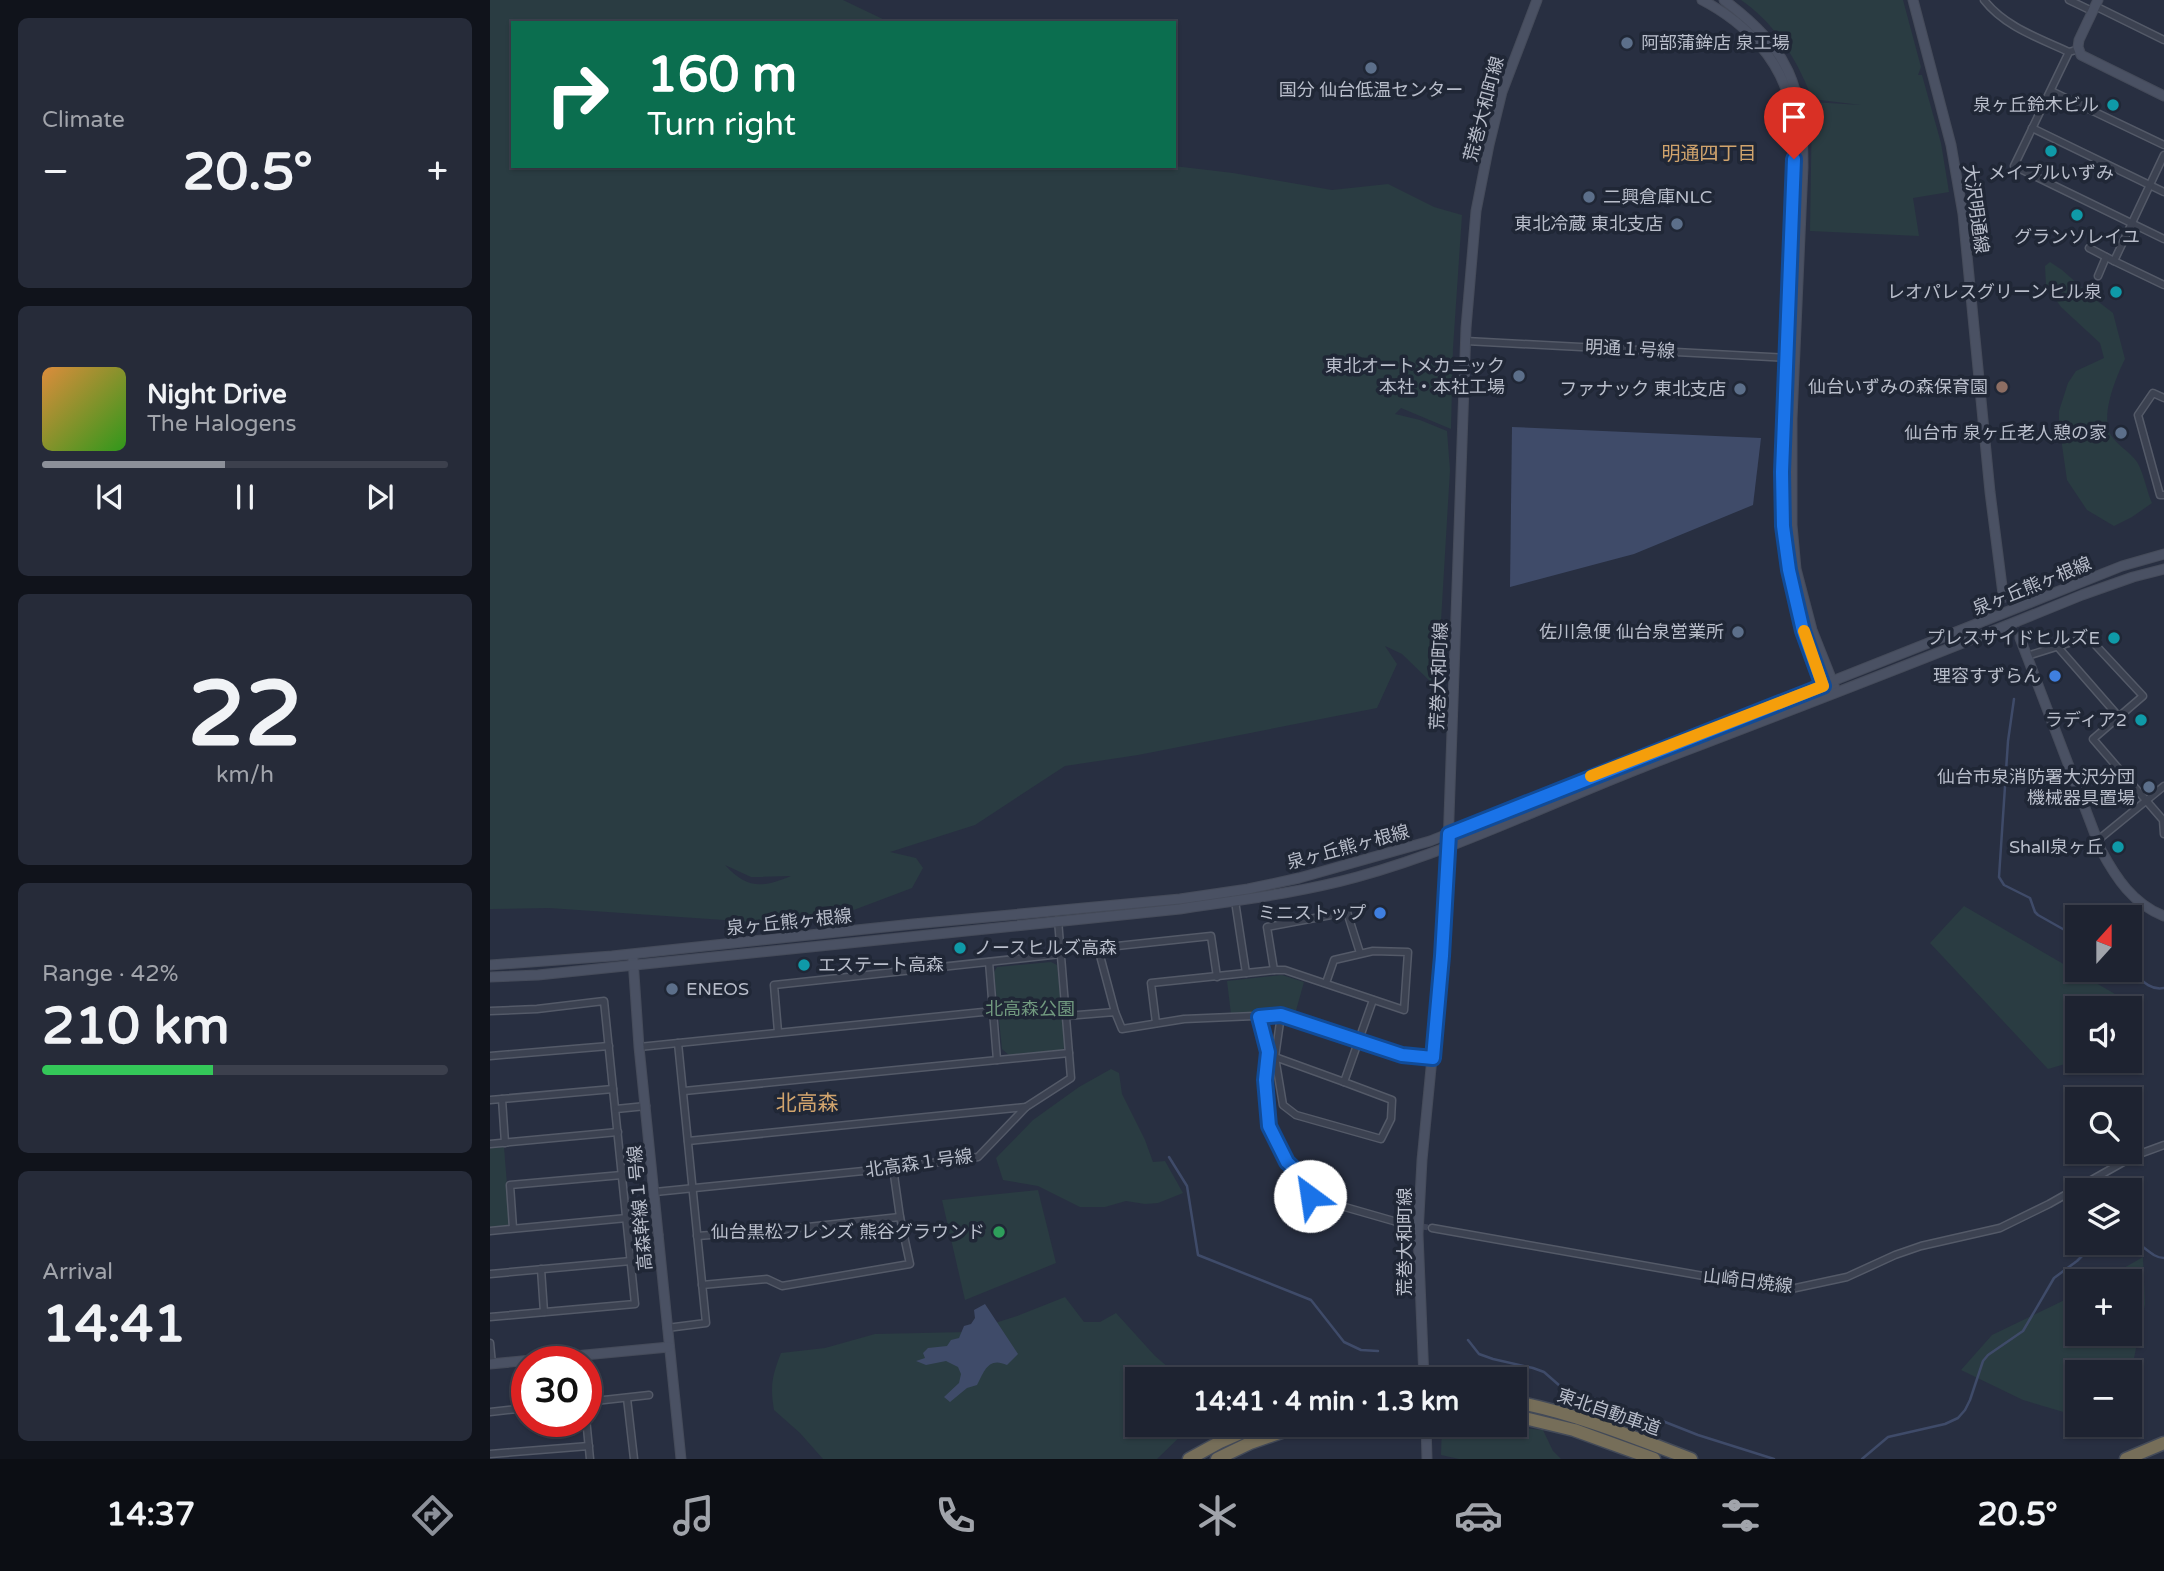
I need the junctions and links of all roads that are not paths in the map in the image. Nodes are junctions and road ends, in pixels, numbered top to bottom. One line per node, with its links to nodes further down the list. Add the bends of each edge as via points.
1 (1537, 0): 23 (street, 荒巻大和町線, via 1502,92 1489,145 1476,211)
2 (1702, 0): 24 (street, via 1749,32 1766,52 1792,113)
3 (1724, 0): 24 (street, via 1766,38 1784,62 1796,90 1803,128 1803,167)
4 (1913, 0): 29 (street, 大沢明通線, via 1951,145 1963,214)
5 (1984, 0): 9 (street, via 2014,26)
6 (2069, 0): 7 (street)
7 (2095, 6): 8 (street); 9 (street)
8 (2164, 40)
9 (2074, 51): 10 (street); 11 (street)
10 (2051, 91): 12 (street); 13 (street)
11 (2164, 96)
12 (2032, 128): 15 (street); 17 (street, via 2014,166)
13 (2164, 145)
14 (2164, 156): 15 (street)
15 (2150, 185): 16 (street); 17 (street)
16 (2164, 192)
17 (2131, 223): 18 (street); 20 (street)
18 (2164, 239)
19 (2089, 248): 20 (street)
20 (2110, 259): 21 (street); 22 (street)
21 (2098, 276)
22 (2164, 285)
23 (1466, 341): 24 (street, 明通１号線); 38 (street, 荒巻大和町線)
24 (1790, 358): 33 (street, via 1796,569)
25 (2164, 398): 26 (street, via 2153,393 2138,415 2160,495)
26 (2164, 495)
27 (2164, 554): 33 (street, 泉ヶ丘熊ヶ根線, via 2122,566)
28 (2164, 569): 34 (street, 泉ヶ丘熊ヶ根線, via 2081,595)
29 (2003, 594)
30 (2020, 638): 32 (street)
31 (2057, 646): 32 (street); 35 (street); 35 (street, via 2088,637 2143,696)
32 (2027, 656): 40 (street)
33 (1828, 684): 34 (street); 38 (street, 泉ヶ丘熊ヶ根線)
34 (1832, 694): 41 (street, 泉ヶ丘熊ヶ根線)
35 (2119, 717): 37 (street, via 2093,739)
36 (2164, 786): 37 (street)
37 (2145, 801): 39 (street, via 2163,820); 40 (street)
38 (1449, 834): 41 (street, 荒巻大和町線); 43 (street, 泉ヶ丘熊ヶ根線, via 1411,848 1248,888)
39 (2164, 834)
40 (2098, 840): 44 (street, via 2115,876 2135,899)
41 (1448, 846): 42 (street, 泉ヶ丘熊ヶ根線, via 1357,877); 73 (street, 荒巻大和町線)
42 (1234, 901): 45 (street, 泉ヶ丘熊ヶ根線); 53 (street)
43 (1057, 910): 45 (street, 北高森１号線); 47 (street, 泉ヶ丘熊ヶ根線)
44 (2164, 916)
45 (1058, 922): 48 (street, 北高森１号線); 51 (street, 泉ヶ丘熊ヶ根線)
46 (1360, 953): 52 (street, via 1347,912 1267,927); 56 (street, via 1334,960); 57 (street, via 1408,952 1404,1010)
47 (632, 954): 50 (street, 泉ヶ丘熊ヶ根線); 51 (street, 高森幹線１号線)
48 (1061, 954): 49 (street); 62 (street, 北高森１号線)
49 (989, 962): 59 (street); 65 (street, via 774,985)
50 (490, 965)
51 (633, 965): 54 (street, 泉ヶ丘熊ヶ根線); 69 (street, 高森幹線１号線)
52 (1274, 970): 53 (street); 56 (street)
53 (1246, 973): 55 (street)
54 (490, 977)
55 (1217, 977): 60 (street, via 1211,936 1098,948); 64 (street, via 1151,983)
56 (1325, 983): 57 (street)
57 (1373, 1000): 66 (street)
58 (490, 1011): 68 (street, via 604,1001)
59 (993, 1012): 65 (street); 74 (street)
60 (1115, 1012): 62 (street); 64 (street, via 1122,1029)
61 (1281, 1015): 63 (street); 66 (street); 72 (street)
62 (1066, 1016): 70 (street, 北高森１号線)
63 (1259, 1017): 64 (street); 94 (street, via 1268,1052 1269,1126 1287,1162 1305,1179 1310,1196)
64 (1156, 1023)
65 (778, 1032): 67 (street)
66 (1358, 1041): 73 (street, via 1402,1055); 75 (street)
67 (678, 1042): 69 (street); 77 (street)
68 (609, 1046): 71 (street); 76 (street)
69 (639, 1047): 80 (street, 高森幹線１号線)
70 (1069, 1053): 74 (street); 81 (street, 北高森１号線, via 1071,1078)
71 (490, 1056)
72 (1275, 1057): 75 (street); 75 (street, via 1283,1105 1296,1115 1381,1139 1391,1119 1392,1100)
73 (1433, 1058): 113 (street, 荒巻大和町線, via 1418,1234)
74 (998, 1060): 77 (street)
75 (1344, 1082)
76 (613, 1088): 78 (street); 82 (street)
77 (684, 1091): 84 (street)
78 (502, 1099): 79 (street); 85 (street)
79 (490, 1100)
80 (646, 1106): 82 (street); 91 (street, 高森幹線１号線)
81 (1026, 1107): 84 (street); 88 (street, 北高森１号線, via 978,1157)
82 (616, 1109): 83 (street)
83 (618, 1132): 85 (street); 89 (street)
84 (688, 1141): 90 (street)
85 (505, 1143): 86 (street)
86 (490, 1144)
87 (2164, 1145): 96 (street, 山崎日焼線, via 2134,1156 2000,1228 1921,1246 1847,1277 1791,1289)
88 (892, 1168): 90 (street, 北高森１号線); 92 (street)
89 (622, 1175): 93 (street); 95 (street, via 510,1185)
90 (692, 1188): 91 (street, 北高森１号線); 99 (street)
91 (655, 1192): 98 (street, 高森幹線１号線)
92 (900, 1217): 99 (street); 104 (street, via 911,1264 782,1286 767,1279)
93 (626, 1218): 95 (street); 100 (street)
94 (1404, 1224)
95 (513, 1228): 97 (street)
96 (1432, 1228)
97 (490, 1231)
98 (659, 1235): 100 (street); 107 (street, 高森幹線１号線)
99 (697, 1236): 104 (street)
100 (629, 1238): 101 (street)
101 (631, 1261): 102 (street); 105 (street, via 635,1304)
102 (541, 1269): 103 (street); 105 (street)
103 (490, 1274)
104 (702, 1285): 107 (street, via 706,1323)
105 (544, 1312): 106 (street)
106 (490, 1317)
107 (667, 1328): 109 (street, 高森幹線１号線)
108 (490, 1343): 112 (street)
109 (669, 1347): 110 (street); 131 (street, 高森幹線１号線)
110 (602, 1354)
111 (511, 1363): 112 (street)
112 (491, 1364)
113 (1423, 1367)
114 (649, 1395): 115 (street)
115 (627, 1398): 116 (street); 130 (street)
116 (602, 1400)
117 (1527, 1405): 136 (highway, 東北自動車道, via 1605,1426)
118 (511, 1410): 119 (street)
119 (490, 1412)
120 (1527, 1419): 135 (highway, 東北自動車道)
121 (588, 1437): 126 (street)
122 (1231, 1437): 132 (highway)
123 (1267, 1437): 133 (highway)
124 (1426, 1437): 134 (street)
125 (2164, 1443): 137 (highway)
126 (589, 1446): 128 (street); 129 (street)
127 (2164, 1452): 138 (highway)
128 (490, 1454)
129 (590, 1459)
130 (634, 1459)
131 (681, 1459)
132 (1189, 1459)
133 (1217, 1459)
134 (1427, 1459)
135 (1654, 1459)
136 (1691, 1459)
137 (2126, 1459)
138 (2145, 1459)

